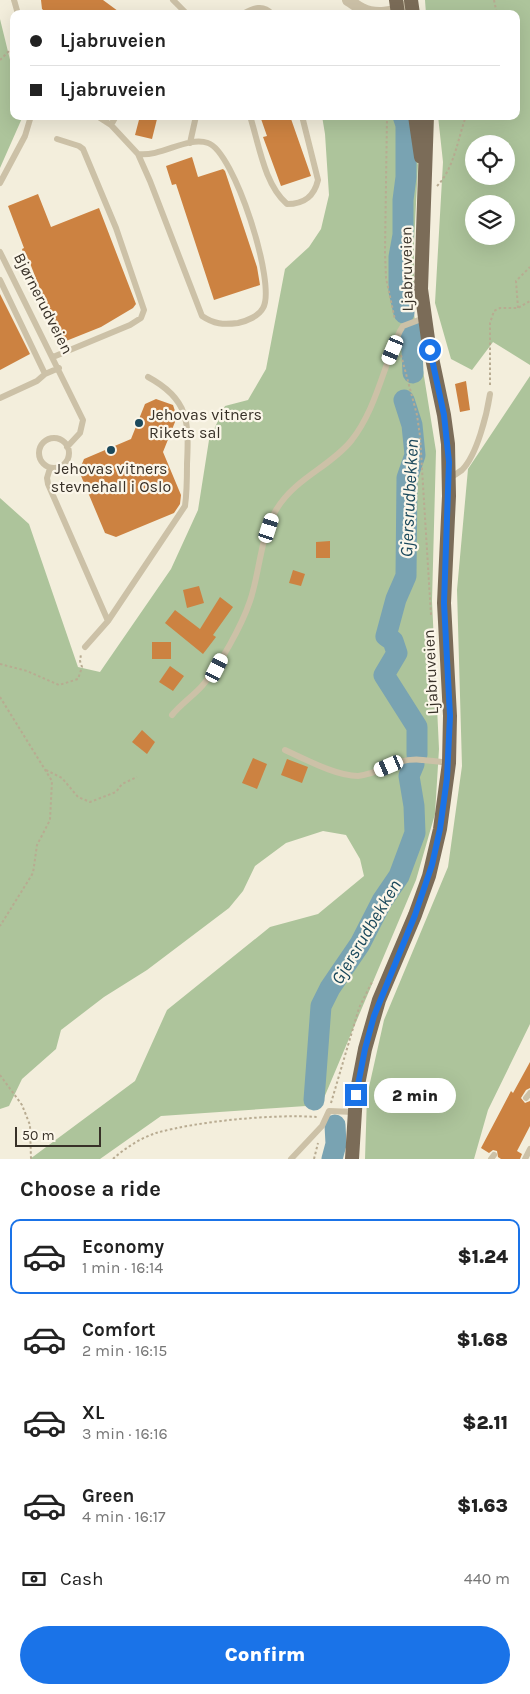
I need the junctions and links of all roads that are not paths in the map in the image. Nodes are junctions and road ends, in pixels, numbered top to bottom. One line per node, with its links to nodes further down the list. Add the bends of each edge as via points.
1 (173, 0): 5 (lane)
2 (353, 1): 8 (street)
3 (411, 4): 4 (street)
4 (397, 8)
5 (183, 10)
6 (251, 10): 7 (lane)
7 (267, 10)
8 (363, 10)
9 (30, 120): 22 (lane)
10 (103, 120): 17 (lane)
11 (113, 120): 17 (lane)
12 (195, 120): 19 (lane)
13 (251, 120): 14 (lane, via 269,176 280,198 287,204 303,202 311,196 318,180)
14 (303, 120)
15 (416, 120): 21 (main road, Ljabruveien)
16 (427, 120): 21 (main road, Ljabruveien)
17 (110, 125): 20 (lane)
18 (57, 139): 26 (lane, via 83,149 119,236 144,310 141,318 130,325)
19 (190, 143): 20 (lane, via 149,155); 20 (lane, via 207,142 224,158 256,238 266,277 267,296 257,315 242,322 212,323 202,316)
20 (138, 154)
21 (424, 172): 25 (main road, Ljabruveien, via 421,271)
22 (0, 184)
23 (0, 252): 26 (lane, Bjørnerudveien)
24 (0, 280): 28 (lane)
25 (424, 318): 34 (main road, Ljabruveien, via 444,415); 37 (lane, via 403,326 376,395 351,441 303,479 278,507 243,620 217,668)
26 (54, 357): 27 (lane, Bjørnerudveien)
27 (59, 368): 28 (lane); 32 (lane, Bjørnerudveien, via 83,420 80,433)
28 (45, 374): 31 (lane)
29 (148, 376): 35 (lane, via 170,392 185,415 188,431 186,499 180,516)
30 (490, 394): 34 (lane, via 481,432 467,465)
31 (0, 398)
32 (67, 447): 33 (lane, via 68,457 64,463); 33 (lane, via 57,438 43,442 39,456 42,463)
33 (50, 468): 35 (lane, via 48,484)
34 (449, 478): 39 (main road, Ljabruveien, via 444,603)
35 (108, 621): 36 (lane)
36 (86, 647)
37 (172, 715)
38 (285, 750): 39 (lane, via 355,776 408,760)
39 (449, 763): 40 (main road, Ljabruveien, via 435,854 421,899 374,1016)
40 (354, 1112): 42 (lane, via 330,1111 322,1126); 43 (main road, Ljabruveien)
41 (530, 1149): 44 (lane)
42 (291, 1159)
43 (352, 1159)
44 (525, 1159)

